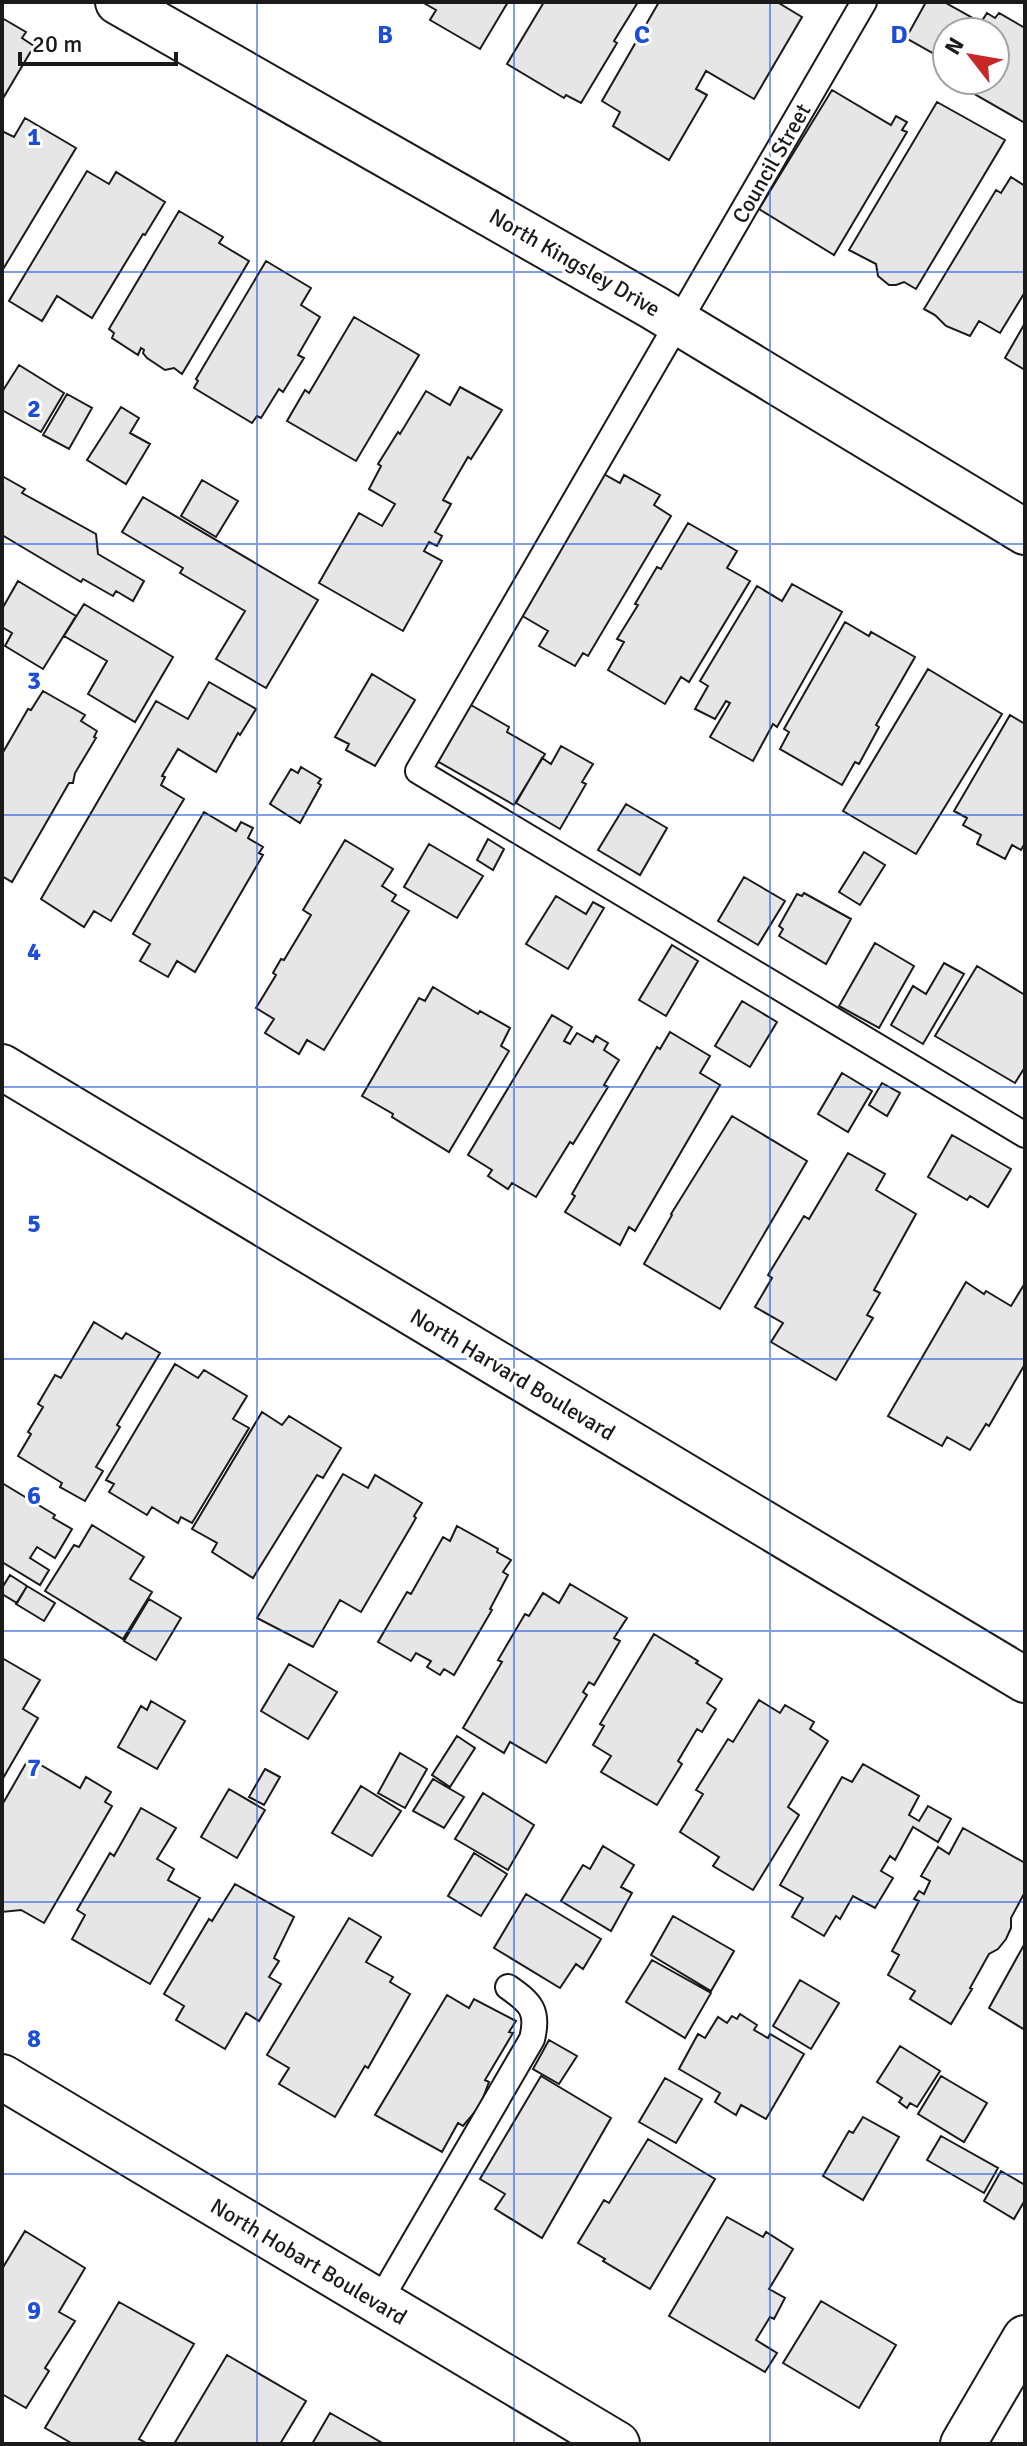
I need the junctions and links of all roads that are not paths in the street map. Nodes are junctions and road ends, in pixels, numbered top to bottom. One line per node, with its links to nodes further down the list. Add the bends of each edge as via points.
1 (864, 2): 3 (lane, Council Street)
2 (135, 6): 3 (street, North Kingsley Drive)
3 (678, 323): 4 (street, North Kingsley Drive); 6 (lane, Council Street, via 418,771)
4 (1025, 532)
5 (2, 1067): 7 (street, North Harvard Boulevard)
6 (1025, 1135)
7 (1025, 1680)
8 (508, 1987): 10 (lane, via 534,2013 532,2039)
9 (2, 2077): 10 (street, North Hobart Boulevard)
10 (379, 2302): 12 (street, North Hobart Boulevard)
11 (1025, 2338): 13 (street)
12 (596, 2439)
13 (963, 2444)

